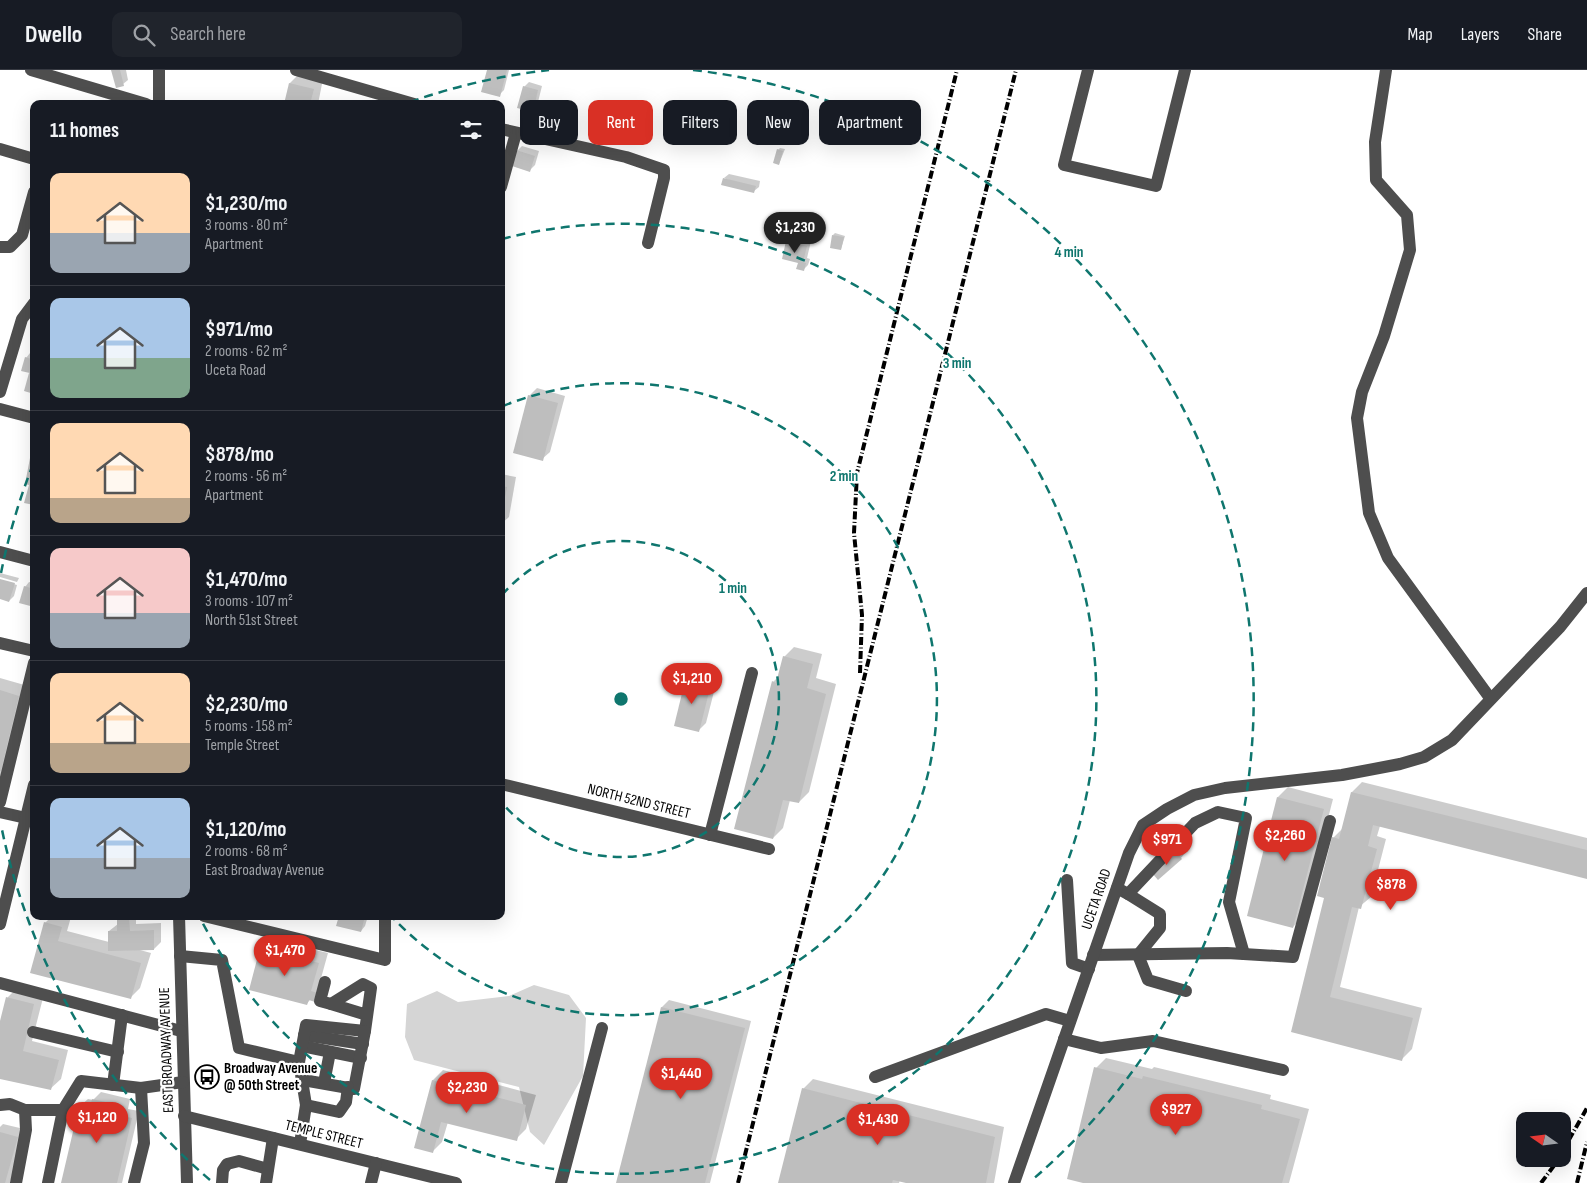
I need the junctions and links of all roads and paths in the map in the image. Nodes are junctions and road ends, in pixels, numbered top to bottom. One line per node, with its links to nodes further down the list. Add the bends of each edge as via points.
1 (31, 70): 7 (street)
2 (159, 70): 8 (street)
3 (296, 70): 9 (street)
4 (1088, 70): 5 (street, via 1064,165 1156,186)
5 (1184, 70)
6 (1386, 70): 29 (street, via 1375,142 1376,180 1407,215 1410,250 1384,336 1362,392 1357,418 1369,513 1388,558)
7 (132, 100)
8 (159, 100)
9 (400, 100)
10 (505, 129): 11 (street)
11 (516, 133): 14 (street); 16 (street, via 610,153 664,170)
12 (0, 149): 13 (street)
13 (30, 157)
14 (505, 173)
15 (30, 206): 17 (street, via 22,235 10,247)
16 (648, 243)
17 (0, 247)
18 (30, 308): 19 (street, via 22,319)
19 (0, 392)
20 (0, 409): 21 (street)
21 (30, 417)
22 (0, 552): 23 (street)
23 (30, 560)
24 (1587, 594): 29 (street, UCETA ROAD, via 1560,628)
25 (0, 643): 26 (street)
26 (30, 650)
27 (752, 673): 36 (street)
28 (30, 680): 31 (street)
29 (1490, 698): 39 (street, UCETA ROAD, via 1452,740 1424,757 1342,775 1225,788 1194,795 1167,809 1143,825 1129,853)
30 (505, 785): 36 (street, NORTH 52ND STREET)
31 (0, 802)
32 (30, 802): 34 (street)
33 (0, 812): 34 (street)
34 (26, 818): 43 (street)
35 (1330, 821): 44 (street, via 1293,957)
36 (710, 835): 37 (street, NORTH 52ND STREET)
37 (769, 849)
38 (1067, 880): 48 (street, via 1072,963)
39 (1123, 891): 44 (street, via 1195,822 1218,812 1246,818 1228,902); 45 (street, UCETA ROAD); 46 (street, via 1160,914 1160,928)
40 (179, 920): 47 (street, EAST BROADWAY AVENUE)
41 (220, 920): 42 (street, via 385,960)
42 (385, 920)
43 (0, 924)
44 (1244, 954): 46 (street)
45 (1094, 955): 46 (street); 48 (street, UCETA ROAD)
46 (1138, 955): 51 (street, via 1148,980)
47 (180, 956): 57 (street, EAST BROADWAY AVENUE); 66 (street, via 222,960 239,1048)
48 (1089, 969): 55 (street, UCETA ROAD)
49 (0, 982): 53 (street)
50 (325, 982): 52 (street, via 320,1001)
51 (1186, 991)
52 (331, 1004): 54 (street); 54 (street, via 363,984 371,988)
53 (122, 1015): 57 (street); 63 (street)
54 (368, 1015): 58 (street)
55 (1070, 1021): 60 (street, UCETA ROAD); 68 (street, via 1046,1014)
56 (602, 1028): 92 (street)
57 (181, 1031): 70 (street, EAST BROADWAY AVENUE)
58 (365, 1031): 61 (street, via 306,1025); 62 (street)
59 (33, 1032): 63 (street)
60 (1064, 1039): 67 (street, via 1101,1048 1153,1041); 93 (street, UCETA ROAD)
61 (303, 1040): 62 (street); 64 (street); 66 (street)
62 (363, 1044): 65 (street)
63 (118, 1052): 72 (street)
64 (330, 1052): 65 (street); 71 (street)
65 (360, 1058): 74 (street, via 354,1088)
66 (299, 1062): 69 (street)
67 (1283, 1070)
68 (876, 1077)
69 (303, 1080): 71 (street); 76 (street)
70 (183, 1082): 73 (street); 79 (street, EAST BROADWAY AVENUE)
71 (324, 1083): 74 (street)
72 (114, 1085): 73 (street); 78 (street, via 81,1081)
73 (141, 1088): 86 (street, via 144,1143)
74 (348, 1088): 76 (street, via 346,1102 339,1112)
75 (0, 1105): 77 (street, via 10,1104)
76 (306, 1105): 81 (street)
77 (25, 1110): 78 (street); 84 (street, via 26,1130)
78 (63, 1110): 85 (street)
79 (184, 1116): 80 (street, TEMPLE STREET); 87 (street, EAST BROADWAY AVENUE)
80 (273, 1138): 81 (street, TEMPLE STREET); 83 (street)
81 (300, 1144): 82 (street, TEMPLE STREET)
82 (376, 1163): 90 (street); 91 (street, TEMPLE STREET)
83 (268, 1170): 88 (street, via 238,1161 227,1164); 89 (street)
84 (16, 1183)
85 (48, 1183)
86 (134, 1183)
87 (187, 1183)
88 (222, 1183)
89 (266, 1183)
90 (371, 1183)
91 (456, 1183)
92 (561, 1183)
93 (1014, 1183)

